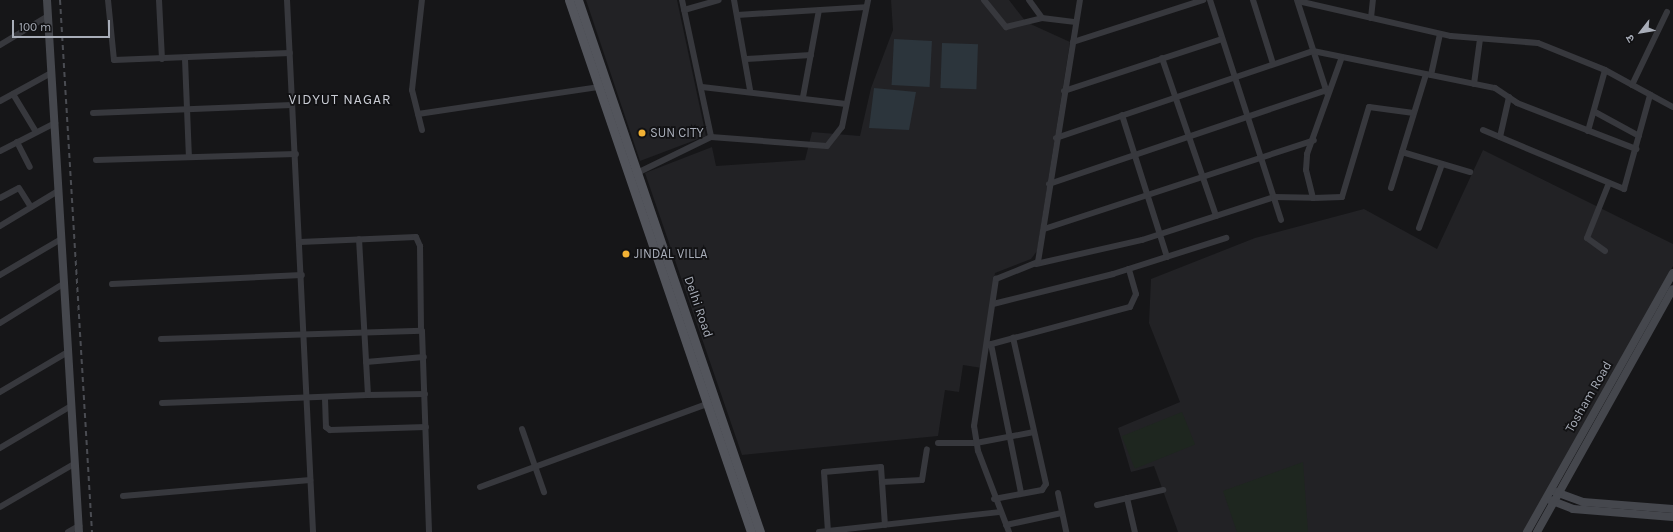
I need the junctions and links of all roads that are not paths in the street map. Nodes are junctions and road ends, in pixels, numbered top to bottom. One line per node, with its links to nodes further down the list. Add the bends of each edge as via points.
1 (47, 0): 24 (street)
2 (108, 0): 39 (street, via 112,59)
3 (160, 0): 39 (street)
4 (287, 0): 35 (street)
5 (422, 0): 67 (street, via 412,78)
6 (568, 0): 49 (main road, Delhi Road)
7 (578, 0): 93 (main road, Delhi Road)
8 (682, 0): 21 (street)
9 (719, 0): 21 (street)
10 (734, 0): 25 (street)
11 (868, 0): 20 (street)
12 (984, 0): 26 (street, via 1006,27)
13 (1029, 0): 26 (street)
14 (1080, 0): 28 (street)
15 (1203, 0): 32 (street)
16 (1210, 0): 30 (street)
17 (1253, 0): 42 (street)
18 (1373, 0): 27 (street)
19 (1298, 1): 27 (street); 34 (street)
20 (866, 7): 22 (street); 60 (street)
21 (684, 10): 50 (street)
22 (819, 10): 25 (street); 36 (street)
23 (1666, 12): 48 (street)
24 (48, 16): 33 (street); 44 (street)
25 (737, 16): 41 (street)
26 (1042, 18): 28 (street)
27 (1371, 18): 29 (street)
28 (1076, 22): 32 (street)
29 (1440, 34): 31 (street); 45 (street)
30 (1222, 38): 38 (street); 46 (street)
31 (1480, 39): 43 (street, via 1538,43); 47 (street)
32 (1073, 42): 52 (street)
33 (0, 44)
34 (1314, 51): 37 (street); 42 (street); 53 (street)
35 (290, 53): 40 (street); 61 (street)
36 (811, 55): 41 (street); 56 (street)
37 (1342, 57): 45 (street); 53 (street)
38 (1162, 58): 52 (street); 57 (street)
39 (162, 59): 40 (street)
40 (185, 59): 63 (street)
41 (746, 59): 51 (street)
42 (1274, 64): 46 (street)
43 (1605, 70): 48 (street); 64 (street)
44 (51, 73): 54 (street); 70 (street)
45 (1429, 75): 47 (street); 66 (street)
46 (1235, 77): 57 (street); 69 (street)
47 (1474, 84): 58 (street, via 1495,88)
48 (1632, 85): 55 (street)
49 (598, 87): 67 (street); 93 (main road, Delhi Road)
50 (702, 87): 51 (street); 77 (street)
51 (750, 90): 56 (street)
52 (1064, 91): 79 (street)
53 (1327, 93): 69 (street); 80 (street)
54 (14, 94): 59 (street); 74 (street)
55 (1650, 95): 62 (street); 76 (street)
56 (803, 97): 60 (street)
57 (1176, 97): 68 (street); 75 (street)
58 (1509, 97): 73 (street); 78 (street)
59 (0, 101)
60 (846, 104): 77 (street, via 840,134 827,146)
61 (292, 105): 63 (street); 85 (street)
62 (1673, 107)
63 (187, 110): 65 (street); 88 (street)
64 (1595, 112): 73 (street); 76 (street)
65 (93, 113)
66 (1414, 113): 84 (street); 102 (street, via 1369,107 1342,197)
67 (418, 114): 71 (street)
68 (1122, 115): 79 (street); 86 (street)
69 (1248, 117): 75 (street); 87 (street)
70 (54, 123): 74 (street); 98 (street)
71 (422, 130)
72 (1483, 130): 78 (street)
73 (1588, 131): 82 (street)
74 (36, 132): 81 (street)
75 (1189, 136): 86 (street); 94 (street)
76 (1639, 136): 82 (street)
77 (711, 137): 93 (street)
78 (1500, 137): 95 (street)
79 (1056, 138): 96 (street)
80 (1314, 140): 87 (street); 102 (street, via 1307,154 1306,170)
81 (17, 142): 83 (street); 91 (street)
82 (1636, 150): 95 (street, via 1626,188)
83 (0, 151)
84 (1402, 152): 90 (street); 97 (street)
85 (296, 154): 88 (street); 113 (street)
86 (1134, 155): 96 (street); 99 (street)
87 (1261, 157): 94 (street); 100 (street)
88 (189, 158): 89 (street)
89 (96, 160)
90 (1442, 164): 92 (street); 107 (street)
91 (30, 167)
92 (1470, 172)
93 (633, 175): 141 (main road, Delhi Road); 179 (main road, Delhi Road)
94 (1203, 176): 99 (street); 104 (street)
95 (1609, 183): 114 (street, via 1587,238)
96 (1049, 184): 108 (street)
97 (1390, 188)
98 (58, 191): 103 (street); 111 (street)
99 (1147, 195): 108 (street); 109 (street)
100 (1274, 197): 102 (street); 104 (street); 105 (street)
101 (0, 198): 103 (street, via 19,188)
102 (1313, 198)
103 (31, 207): 106 (street)
104 (1216, 216): 109 (street)
105 (1281, 220)
106 (0, 226)
107 (1419, 228)
108 (1044, 229): 116 (street)
109 (1160, 234): 115 (street); 116 (street)
110 (1226, 238): 115 (street)
111 (61, 239): 119 (street); 121 (street)
112 (360, 239): 113 (street); 126 (street, via 416,237 420,246); 127 (street)
113 (300, 242): 120 (street)
114 (1606, 251)
115 (1167, 257): 117 (street)
116 (1036, 264): 124 (street, via 997,276)
117 (1128, 269): 124 (street); 129 (street, via 1136,294 1130,307)
118 (1673, 273): 158 (street, Tosham Road)
119 (0, 275)
120 (302, 275): 122 (street); 128 (street)
121 (63, 284): 125 (street); 132 (street)
122 (112, 284)
123 (1673, 289): 158 (street, Tosham Road)
124 (993, 304): 131 (street)
125 (0, 323)
126 (420, 330): 127 (street); 133 (street)
127 (364, 331): 128 (street); 134 (street)
128 (305, 334): 130 (street); 138 (street)
129 (1013, 338): 131 (street); 145 (street)
130 (161, 339)
131 (990, 344): 146 (street); 148 (street, via 974,426)
132 (68, 352): 135 (street); 142 (street)
133 (424, 357): 134 (street); 136 (street)
134 (366, 362): 137 (street)
135 (1, 389)
136 (425, 394): 137 (street); 143 (street)
137 (368, 395): 139 (street)
138 (307, 398): 139 (street); 140 (street); 153 (street)
139 (324, 399): 143 (street, via 326,427 330,430)
140 (162, 403)
141 (707, 404): 152 (street); 178 (main road, Delhi Road)
142 (71, 406): 149 (street); 151 (street)
143 (426, 427): 177 (street)
144 (522, 428): 152 (street)
145 (1034, 432): 146 (street); 159 (street, via 1045,488)
146 (1010, 436): 148 (street); 159 (street)
147 (938, 443): 148 (street)
148 (976, 443): 163 (street)
149 (0, 448)
150 (927, 449): 154 (street, via 922,480)
151 (74, 464): 165 (street); 173 (street)
152 (535, 466): 155 (street); 157 (street)
153 (310, 480): 161 (street); 176 (street)
154 (882, 482): 171 (street); 174 (street, via 879,466 822,473)
155 (480, 487)
156 (1163, 490): 162 (street)
157 (544, 492)
158 (1554, 492): 164 (street, Tosham Road); 167 (street, via 1583,502)
159 (1021, 493): 163 (street)
160 (1058, 493): 169 (street)
161 (123, 496)
162 (1127, 498): 166 (street); 183 (street)
163 (994, 499): 168 (street)
164 (1550, 500): 170 (street, via 1580,510); 184 (street, Tosham Road); 185 (street, Tosham Road)
165 (1, 505)
166 (1097, 505)
167 (1673, 509)
168 (1000, 512): 171 (street); 172 (street)
169 (1062, 514): 172 (street); 182 (street)
170 (1673, 517)
171 (885, 525): 174 (street)
172 (1006, 525): 181 (street)
173 (79, 529): 175 (street)
174 (828, 531): 180 (street)
175 (68, 532)
176 (313, 532)
177 (429, 532)
178 (751, 532)
179 (760, 532)
180 (819, 532)
181 (1009, 532)
182 (1066, 532)
183 (1135, 532)
184 (1526, 532)
185 (1537, 532)

